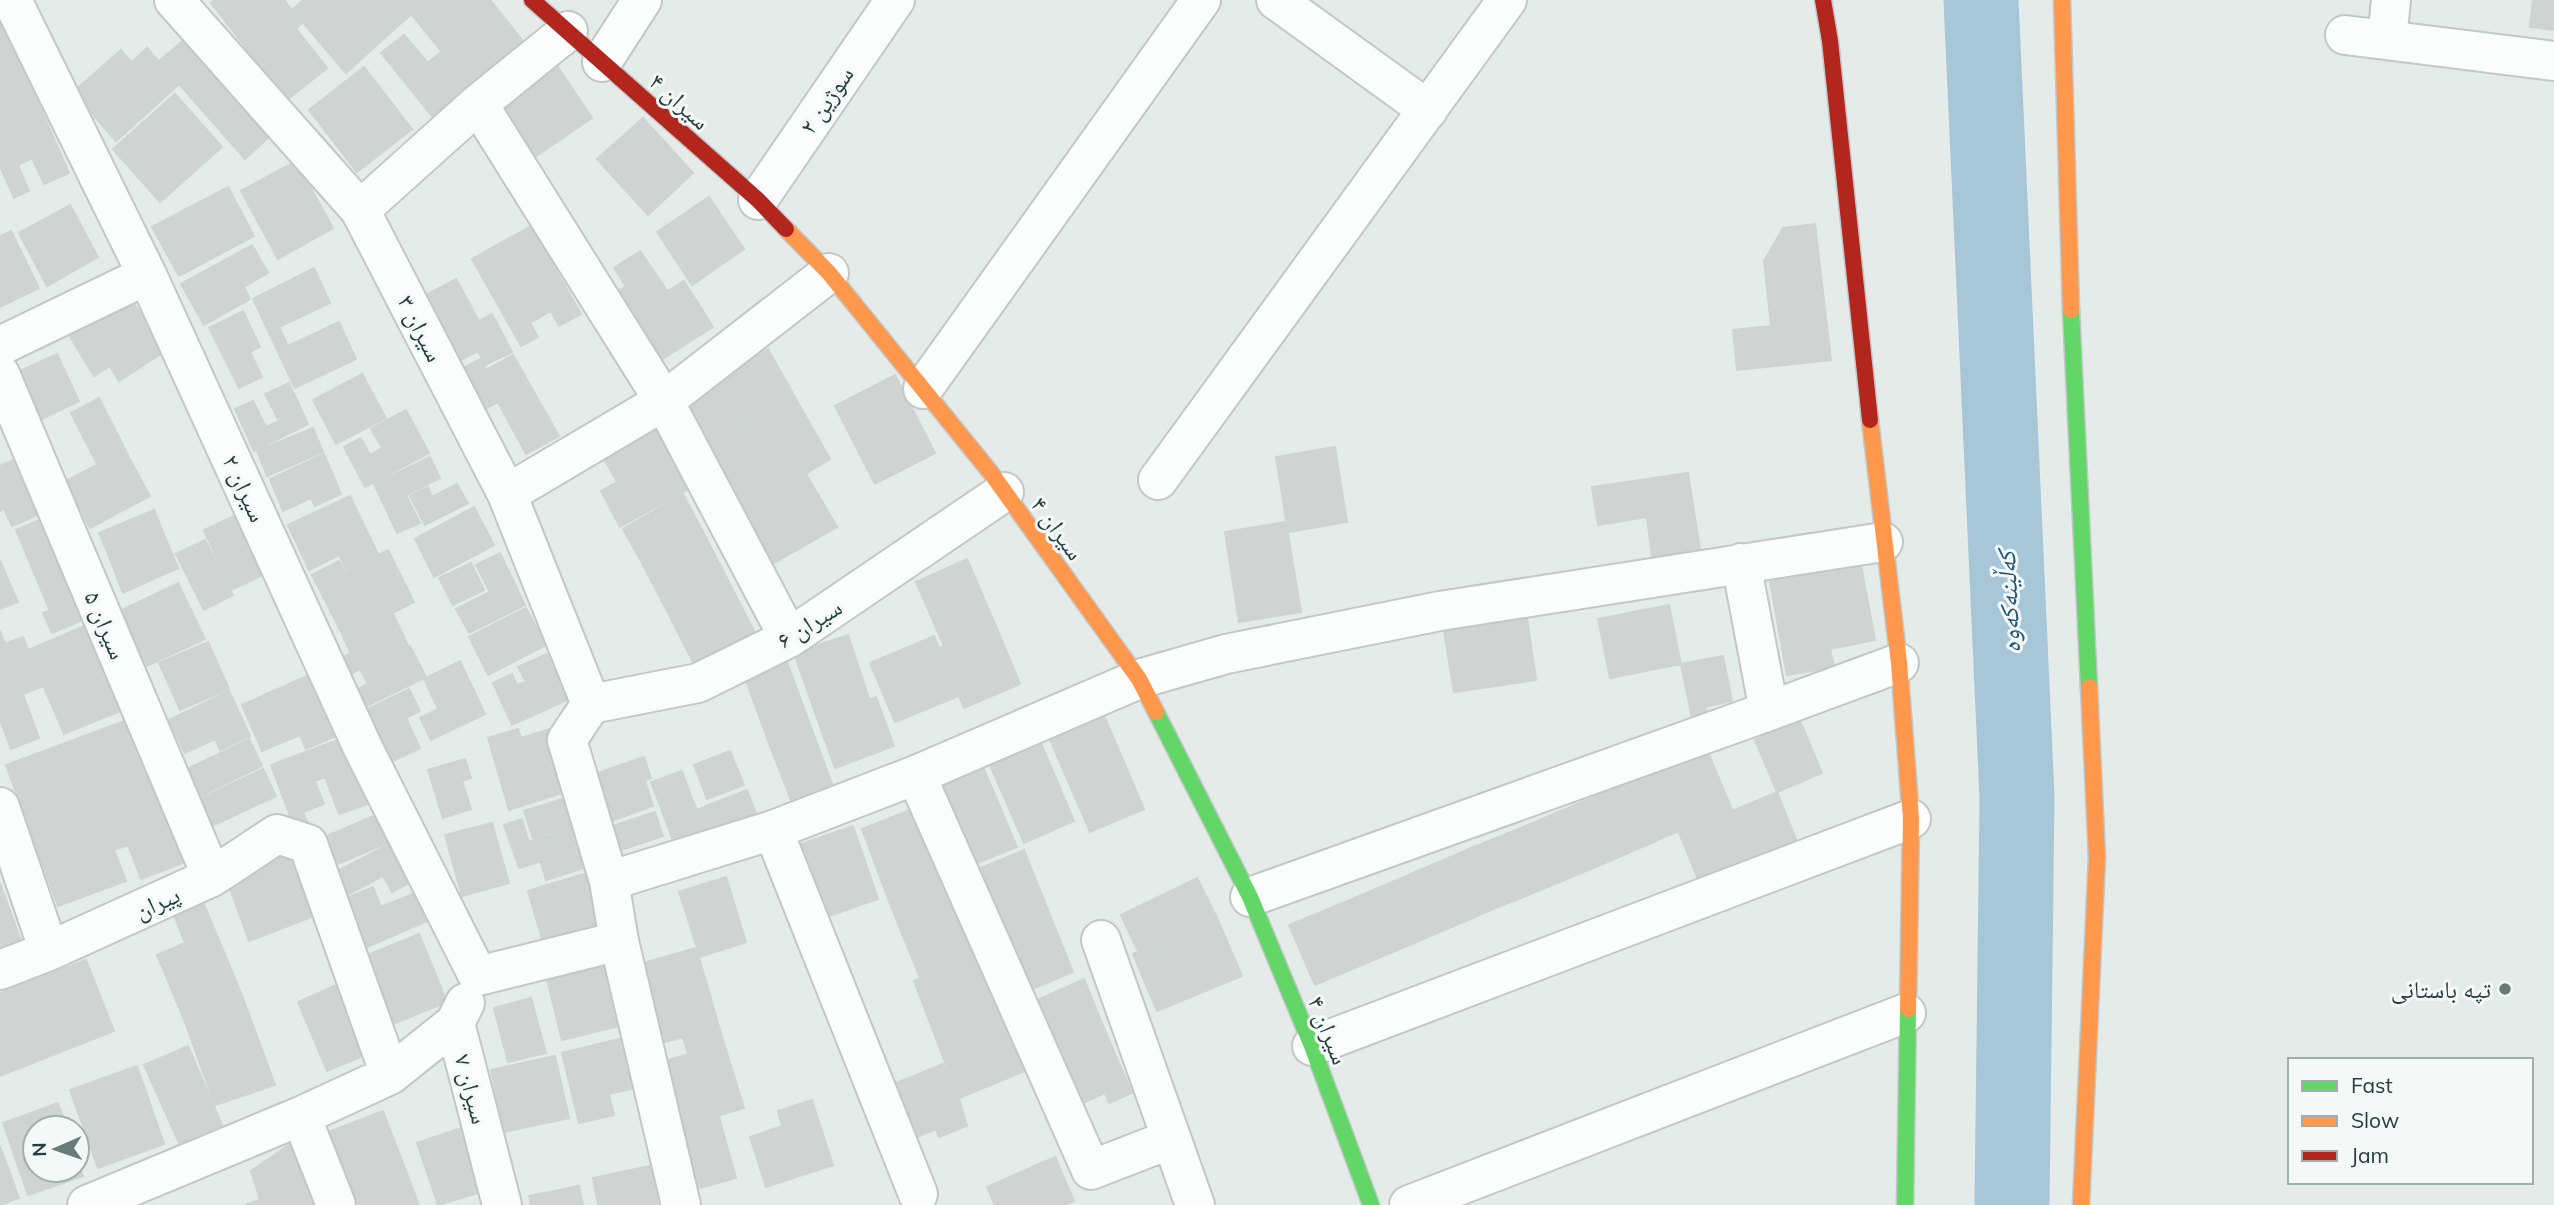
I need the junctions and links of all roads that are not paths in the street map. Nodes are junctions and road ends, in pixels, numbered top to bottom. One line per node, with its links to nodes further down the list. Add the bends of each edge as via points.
1 (12, 0): 22 (street, سیران ۲)
2 (174, 0): 20 (street, سیران ۳)
3 (532, 0): 12 (street, سیران ۴)
4 (642, 0): 16 (street)
5 (895, 0): 19 (street, سوژین ۲)
6 (1200, 0): 25 (street)
7 (1276, 0): 18 (street)
8 (1507, 0): 18 (street)
9 (1823, 0): 30 (street)
10 (2062, 0): 64 (street, via 2072,348 2097,857)
11 (2391, 0): 14 (street)
12 (568, 31): 16 (street, سیران ۴); 17 (street)
13 (2345, 35): 14 (street)
14 (2387, 40): 15 (street)
15 (2554, 61)
16 (602, 62): 19 (street, سیران ۴)
17 (478, 104): 20 (street); 26 (street)
18 (1428, 110): 27 (street)
19 (758, 200): 21 (street, سیران ۴)
20 (360, 210): 29 (street, سیران ۳)
21 (828, 273): 25 (street, سیران ۴); 26 (street)
22 (147, 275): 23 (street); 48 (street, سیران ۲, via 363,748)
23 (0, 346)
24 (0, 374): 41 (street, سیران ۵)
25 (923, 389): 28 (street, سیران ۴)
26 (664, 401): 29 (street); 32 (street)
27 (1158, 480)
28 (1004, 492): 32 (street, سیران ۶); 34 (street, سیران ۴)
29 (507, 494): 35 (street, سیران ۳)
30 (1883, 542): 31 (street); 33 (street)
31 (1741, 563): 34 (street, via 1440,611 1226,654); 36 (street)
32 (789, 638): 35 (street, سیران ۶, via 698,683)
33 (1899, 663): 36 (street); 39 (street)
34 (1139, 679): 37 (street); 43 (street, سیران ۴)
35 (592, 704): 42 (street, via 567,740)
36 (1769, 711): 43 (street)
37 (916, 775): 40 (street); 54 (street, via 1091,1170)
38 (0, 807): 46 (street)
39 (1911, 819): 49 (street); 51 (street)
40 (773, 830): 42 (street); 55 (street)
41 (212, 877): 46 (street, پیران); 52 (street, پیران, via 277,834 308,844)
42 (609, 881): 45 (street)
43 (1250, 897): 51 (street, سیران ۴)
44 (1101, 940): 54 (street)
45 (619, 941): 48 (street); 59 (street)
46 (49, 951): 47 (street, پیران)
47 (0, 970)
48 (478, 976): 50 (street, سیران ۷)
49 (1906, 1013): 62 (street); 63 (street)
50 (455, 1023): 52 (street); 58 (street, سیران ۷)
51 (1312, 1046): 61 (street, سیران ۴)
52 (390, 1075): 53 (street)
53 (301, 1116): 56 (street); 57 (street)
54 (1171, 1139): 60 (street)
55 (918, 1194)
56 (87, 1205)
57 (336, 1205)
58 (502, 1205)
59 (681, 1205)
60 (1195, 1205)
61 (1371, 1205)
62 (1409, 1205)
63 (1905, 1205)
64 (2081, 1205)

